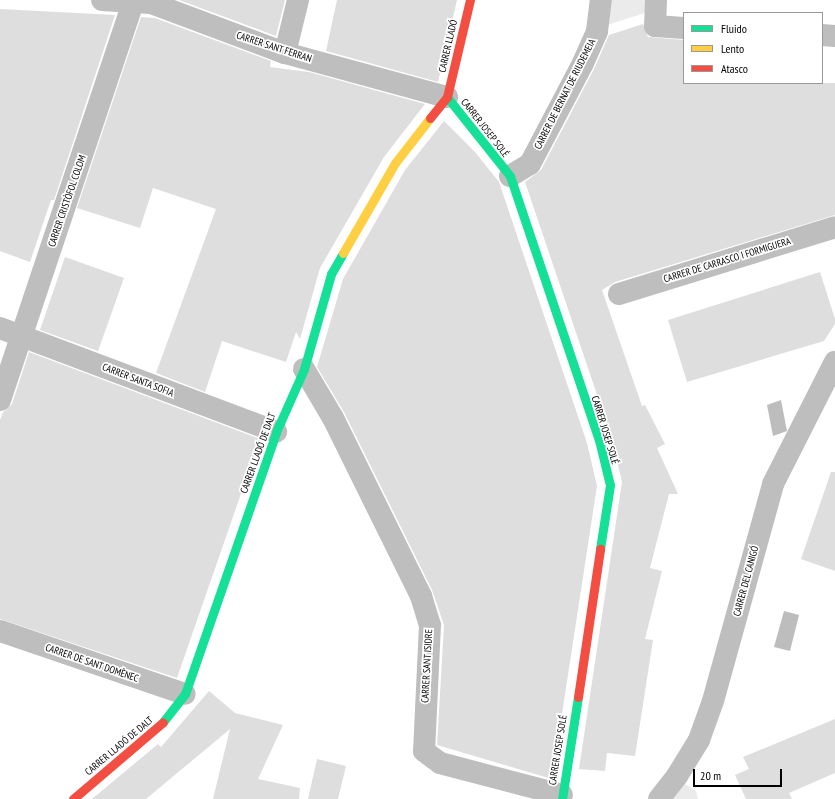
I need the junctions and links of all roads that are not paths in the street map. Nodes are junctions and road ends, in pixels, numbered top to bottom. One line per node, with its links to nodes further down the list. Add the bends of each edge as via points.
1 (102, 0): 6 (street, CARRER SANT FERRAN)
2 (298, 0): 10 (street)
3 (470, 0): 11 (street, CARRER LLADÓ)
4 (601, 0): 12 (street, CARRER DE BERNAT DE RIUDEMEIA, via 597,31 583,63 530,164)
5 (656, 0): 7 (street, via 655,26)
6 (133, 2): 10 (street, CARRER SANT FERRAN, via 151,3); 16 (street, CARRER CRISTÒFOL COLOM)
7 (683, 28)
8 (823, 35): 9 (street)
9 (835, 36)
10 (285, 53): 11 (street, CARRER SANT FERRAN)
11 (447, 97): 12 (street, CARRER JOSEP SOLÉ); 18 (street, CARRER LLADÓ DE DALT, via 395,163 331,274)
12 (510, 176): 23 (street, CARRER JOSEP SOLÉ, via 599,440 610,485)
13 (835, 227): 14 (street, CARRER DE CARRASCO I FORMIGUERA)
14 (619, 294)
15 (0, 328): 16 (street, CARRER SANTA SOFIA)
16 (22, 336): 19 (street, CARRER CRISTÒFOL COLOM); 20 (street, CARRER SANTA SOFIA)
17 (835, 362): 25 (street, CARRER DEL CANIGÓ, via 773,484 713,702 699,740)
18 (304, 369): 20 (street, CARRER LLADÓ DE DALT); 23 (street, CARRER SANT ISIDRE, via 333,418 421,596 430,625 424,751 440,762)
19 (0, 400)
20 (276, 432): 22 (street, CARRER LLADÓ DE DALT)
21 (0, 631): 22 (street, CARRER DE SANT DOMÈNEC)
22 (185, 694): 24 (street, CARRER LLADÓ DE DALT, via 158,728)
23 (562, 797)
24 (73, 799)
25 (659, 799)

